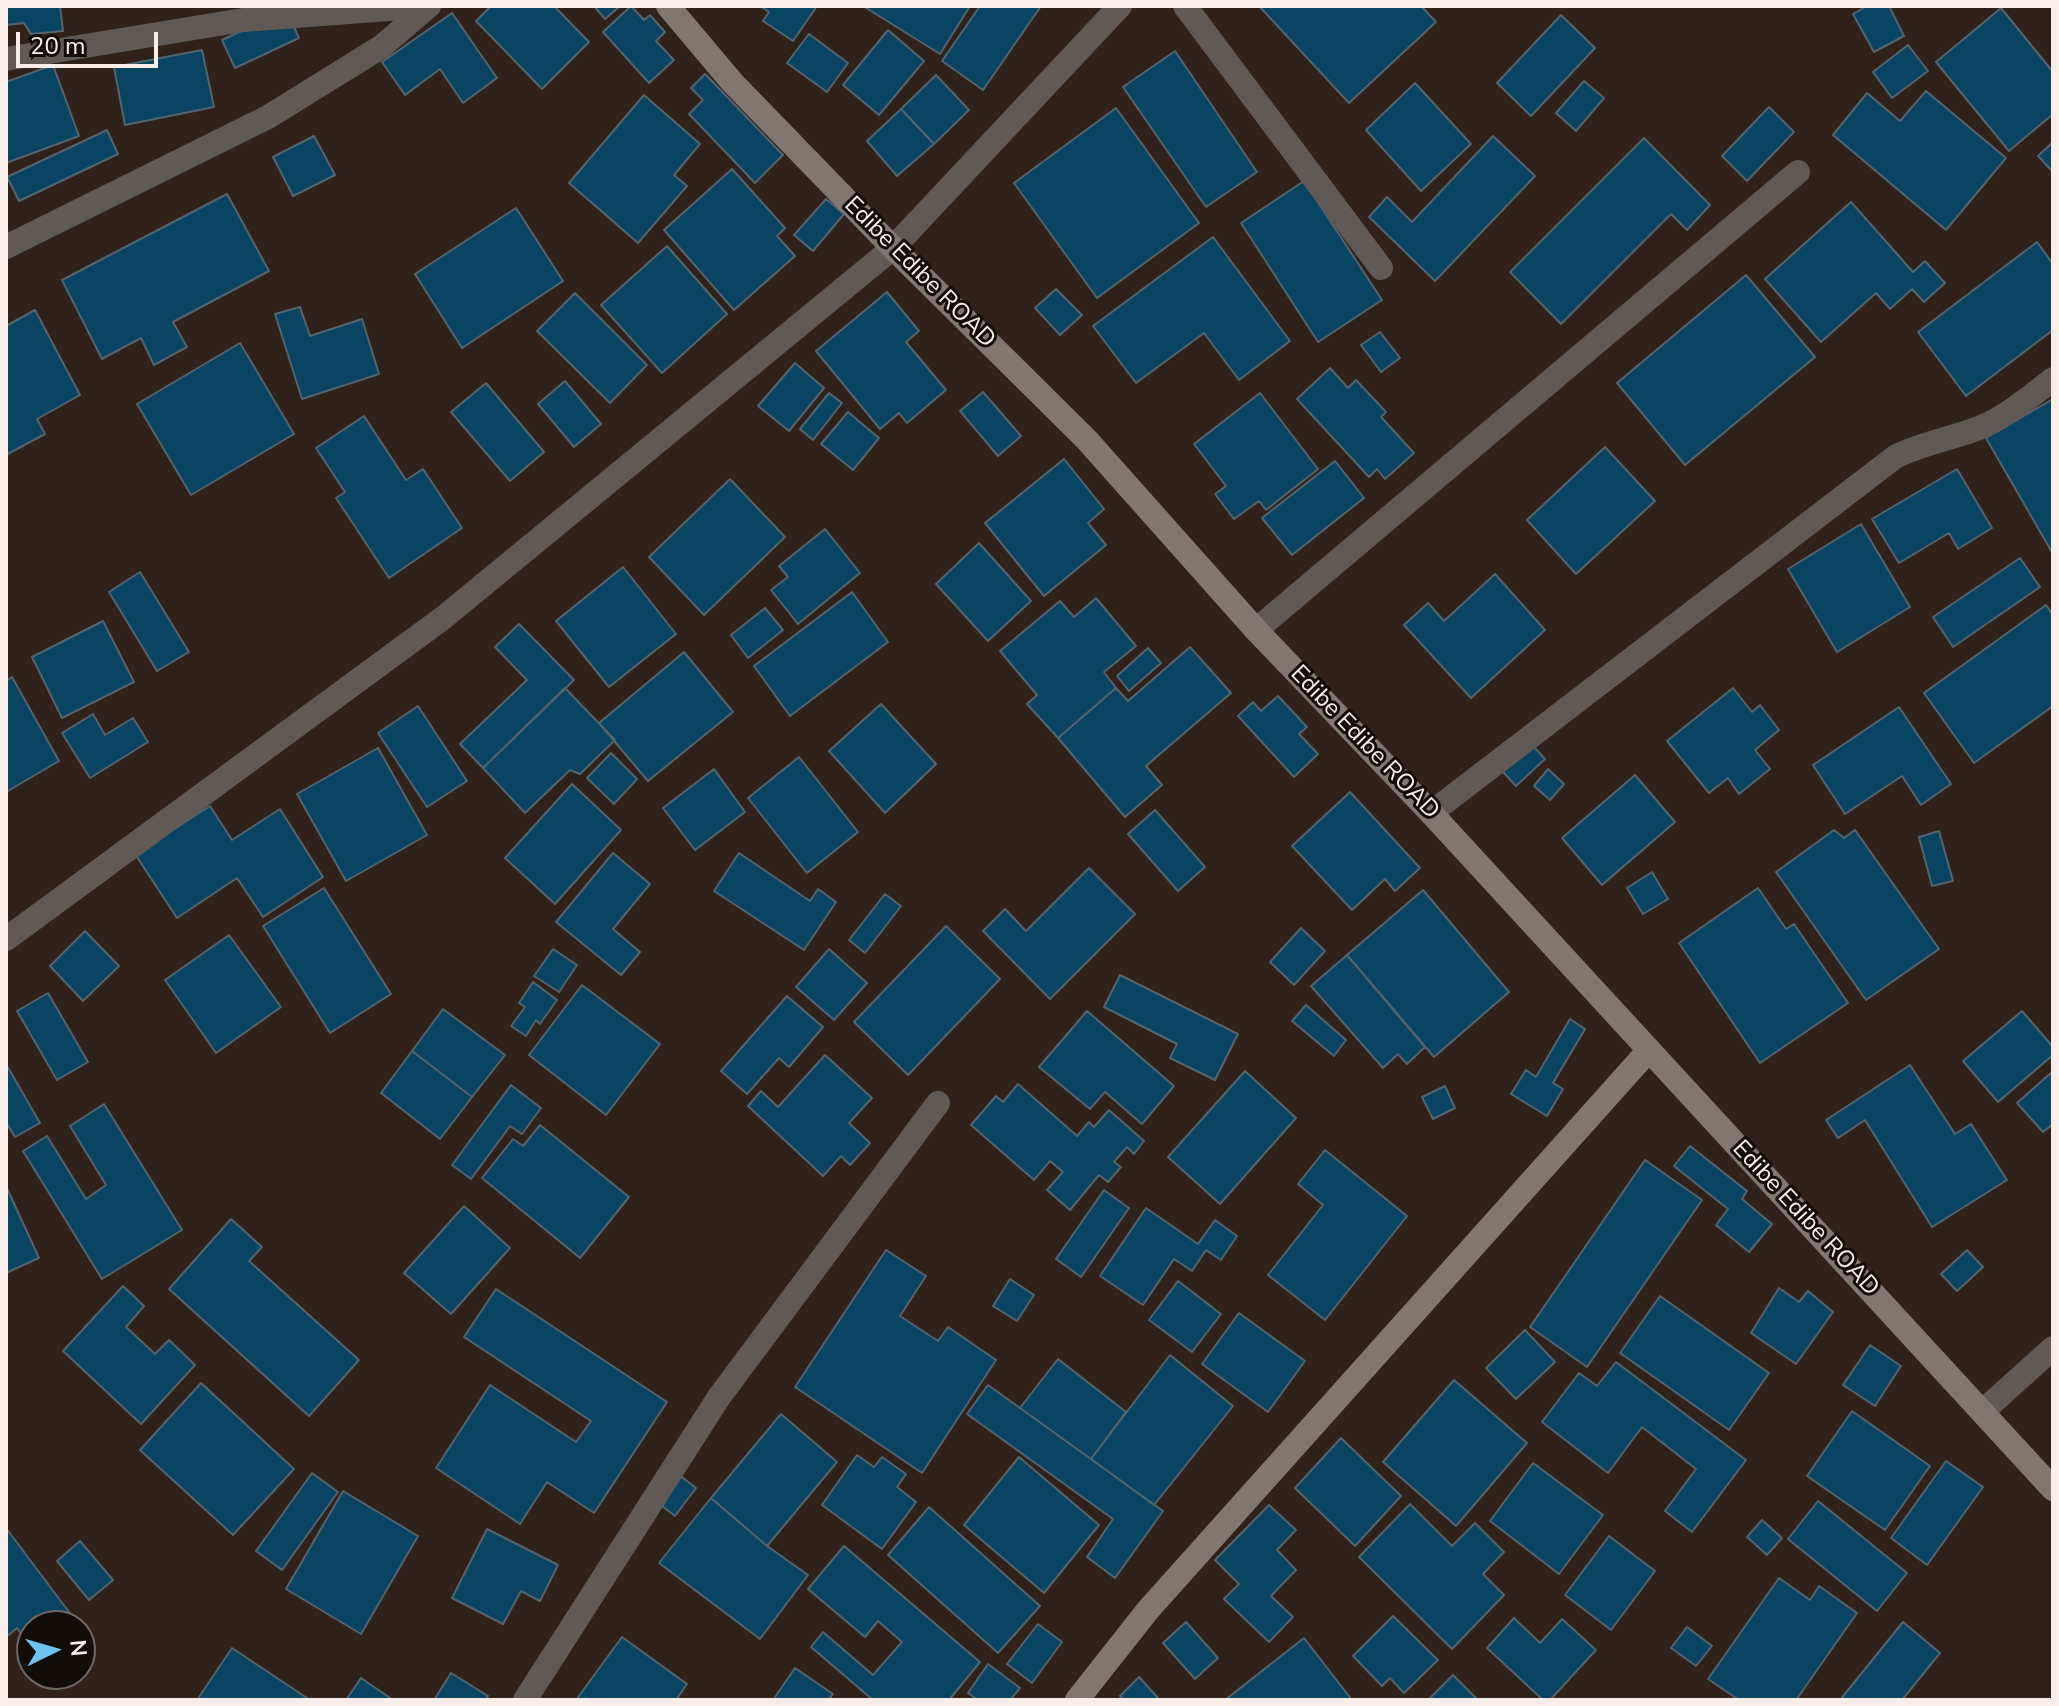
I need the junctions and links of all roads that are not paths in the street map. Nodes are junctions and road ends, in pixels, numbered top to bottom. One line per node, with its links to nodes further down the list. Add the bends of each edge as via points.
1 (428, 6): 5 (street, via 243,20); 7 (street, via 381,47 268,117)
2 (668, 6): 8 (main road, Edibe Edibe ROAD, via 732,82)
3 (1120, 6): 8 (street)
4 (1185, 6): 9 (street)
5 (6, 59)
6 (1798, 172): 11 (street)
7 (6, 247)
8 (893, 248): 11 (main road, Edibe Edibe ROAD, via 1086,439); 13 (street, via 443,618)
9 (1381, 268)
10 (2053, 379): 12 (street, via 1979,428 1917,445 1895,457)
11 (1256, 630): 12 (main road, Edibe Edibe ROAD)
12 (1431, 813): 14 (main road, Edibe Edibe ROAD)
13 (6, 939)
14 (1649, 1050): 17 (main road, Edibe Edibe ROAD); 20 (main road, via 1148,1610)
15 (938, 1103): 19 (street, via 719,1397)
16 (2053, 1348): 17 (street)
17 (1983, 1411): 18 (main road, Edibe Edibe ROAD)
18 (2053, 1489)
19 (525, 1700)
20 (1077, 1700)

